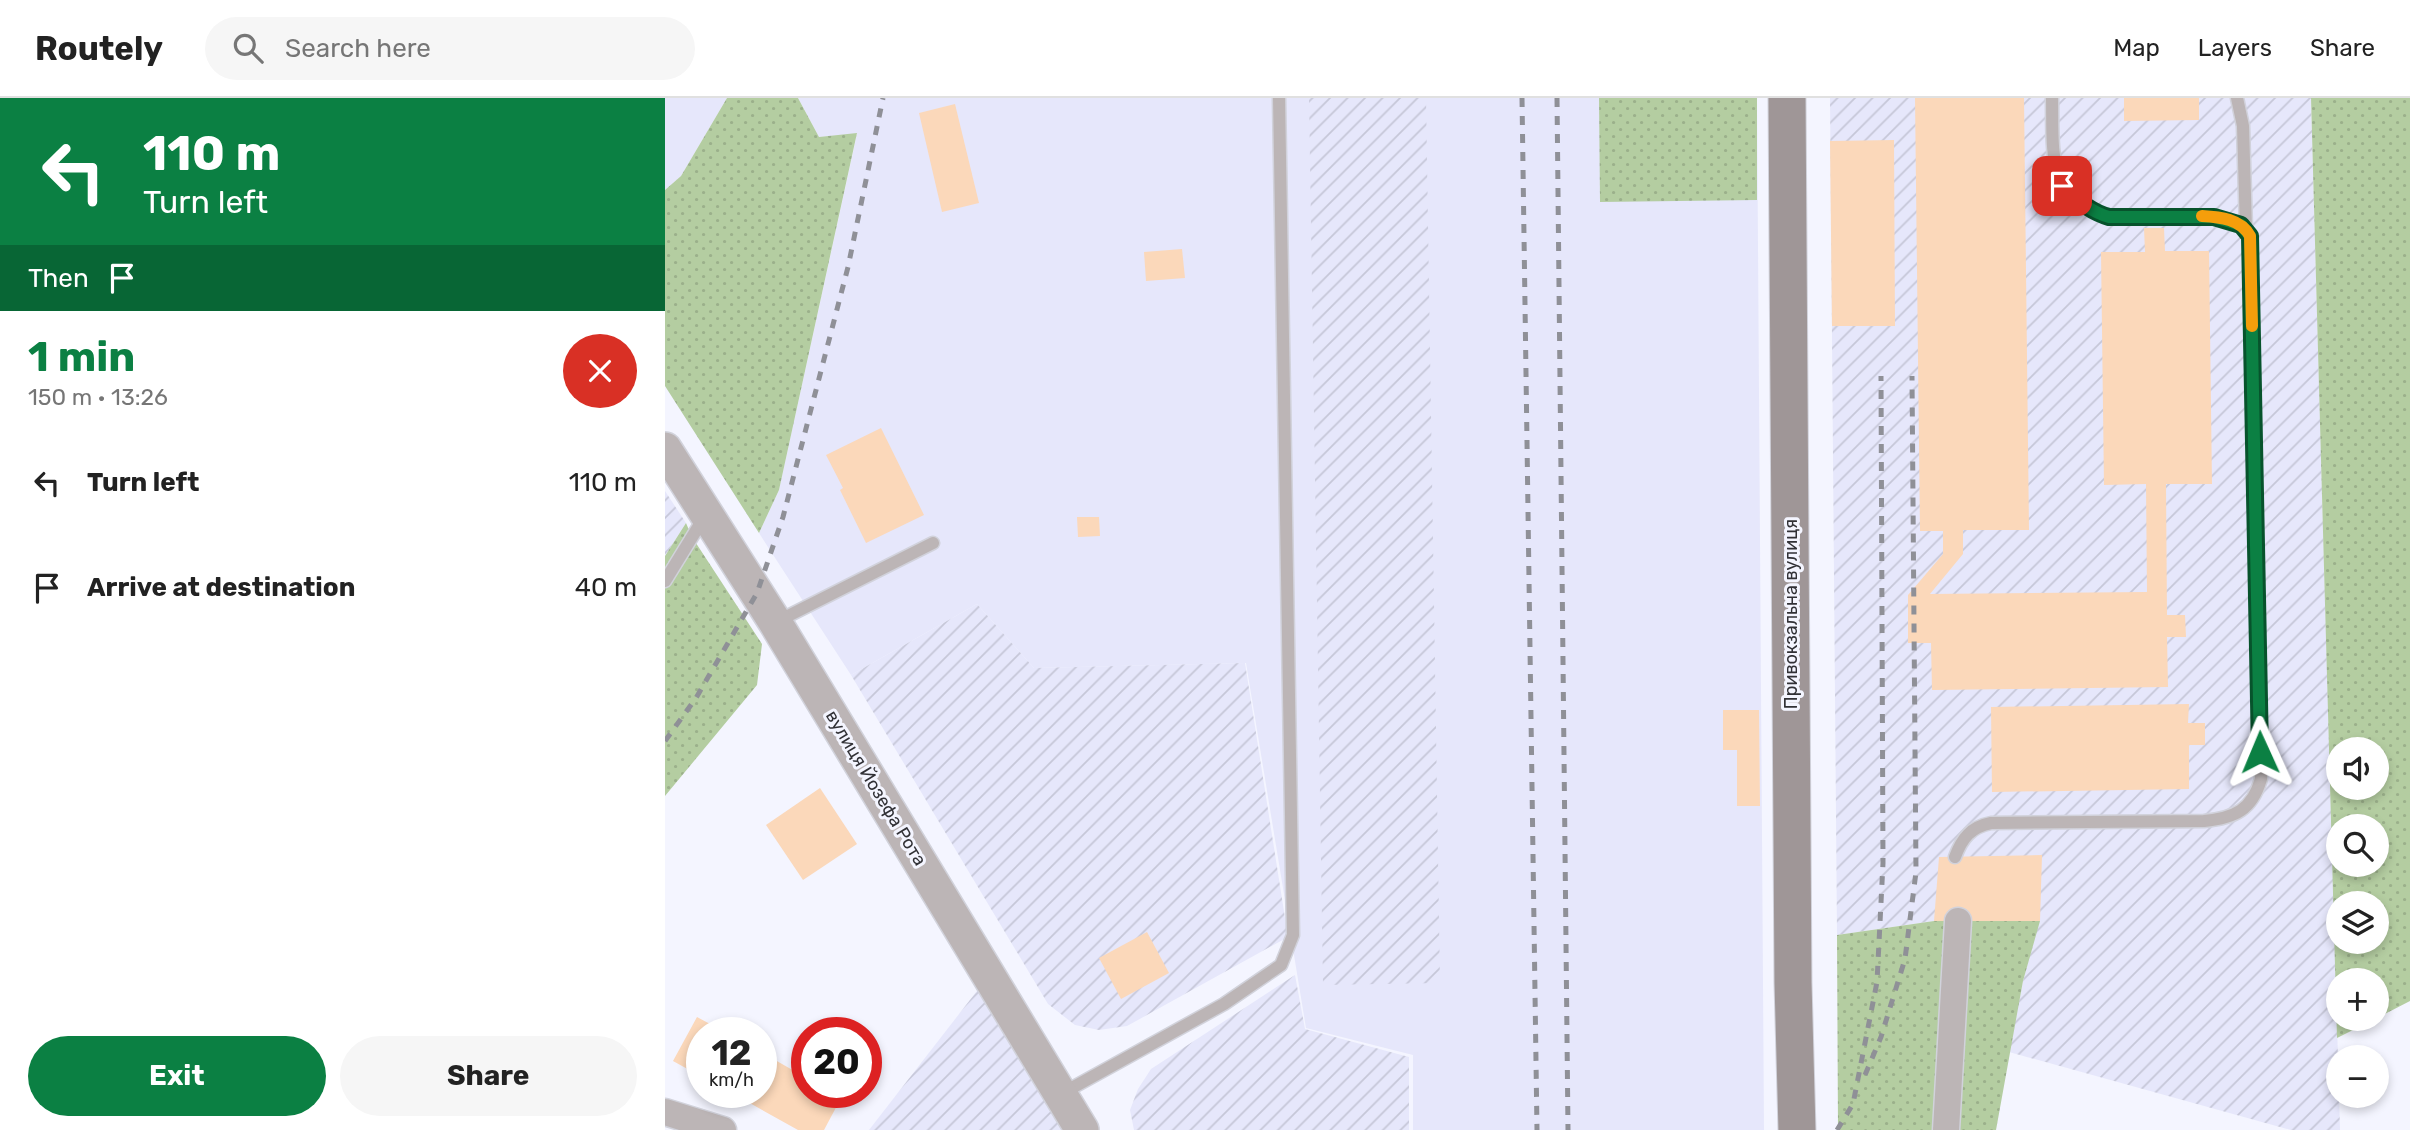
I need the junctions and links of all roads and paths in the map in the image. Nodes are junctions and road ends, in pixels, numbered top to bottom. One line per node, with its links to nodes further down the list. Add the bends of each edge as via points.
1 (1279, 98): 13 (lane, via 1293,935 1281,965 1224,1004)
2 (1787, 98): 17 (main road, Привокзальна вулиця)
3 (2052, 98): 5 (lane, via 2058,174 2062,186 2087,207 2109,217 2214,217)
4 (2237, 98): 5 (lane, via 2243,126)
5 (2246, 230): 11 (lane, via 2250,236 2261,779 2257,791 2242,811 2218,820 1980,825 1967,834)
6 (665, 449): 7 (street, вулиця Йозефа Рота)
7 (706, 514): 9 (lane); 10 (street, вулиця Йозефа Рота)
8 (933, 543): 10 (lane)
9 (665, 581)
10 (775, 622): 13 (street, вулиця Йозефа Рота)
11 (1955, 857)
12 (1958, 921): 18 (street)
13 (1061, 1094): 16 (street, вулиця Йозефа Рота)
14 (665, 1112): 15 (street)
15 (712, 1128)
16 (1082, 1130)
17 (1797, 1130)
18 (1946, 1130)

